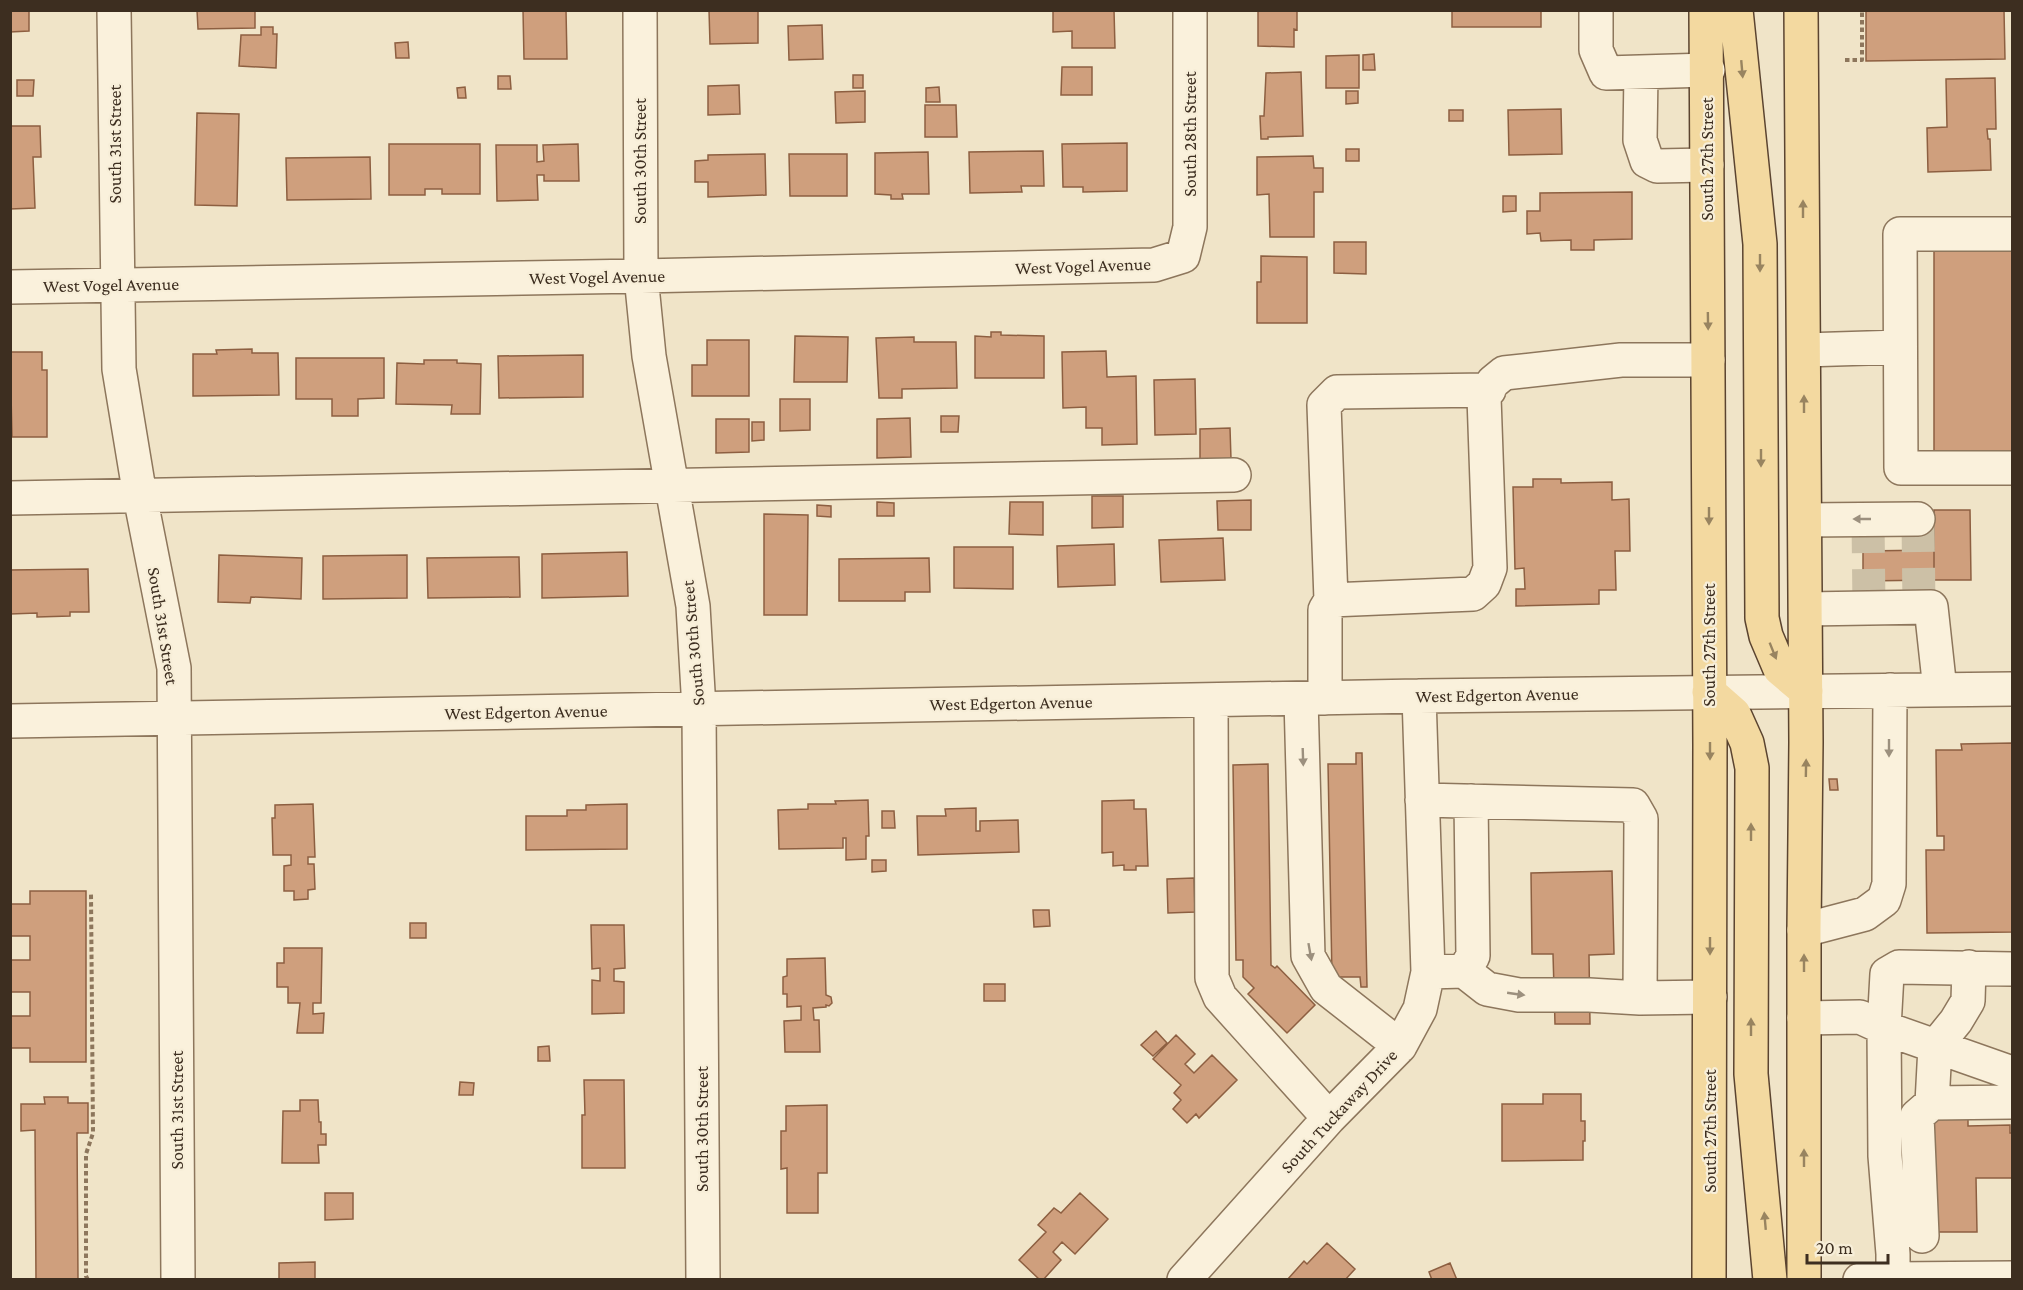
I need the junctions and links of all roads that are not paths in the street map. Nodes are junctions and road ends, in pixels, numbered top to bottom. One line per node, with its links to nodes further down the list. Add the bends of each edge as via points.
1 (114, 10): 14 (street, South 31st Street)
2 (640, 10): 13 (street, South 30th Street)
3 (1191, 10): 12 (street, South 28th Street, via 1190,227)
4 (1596, 10): 9 (street, via 1596,50 1606,73)
5 (1706, 10): 8 (main road, South 27th Street)
6 (1736, 10): 32 (main road, one-way to 32, via 1760,244 1762,618 1780,669)
7 (1802, 10): 17 (main road, one-way to 7)
8 (1707, 70): 9 (street); 10 (main road, South 27th Street)
9 (1641, 72): 10 (street, via 1640,140 1647,161 1657,166)
10 (1707, 165): 18 (main road, South 27th Street, one-way to 18)
11 (2013, 234): 16 (street, via 1900,234)
12 (1183, 256): 13 (street, West Vogel Avenue, via 1154,265)
13 (640, 276): 14 (street, West Vogel Avenue); 22 (street, South 30th Street, via 649,356)
14 (117, 285): 15 (street, West Vogel Avenue); 23 (street, South 31st Street, via 119,369)
15 (10, 287)
16 (1900, 347): 17 (street); 20 (street, via 1901,468)
17 (1804, 350): 26 (main road, one-way to 17)
18 (1708, 360): 19 (street, via 1621,360 1504,373); 33 (main road, South 27th Street, one-way to 33)
19 (1489, 390): 27 (street, via 1484,398 1490,568 1484,584 1473,594); 27 (street, via 1337,392 1324,405)
20 (2013, 468)
21 (1234, 476): 22 (street)
22 (672, 487): 23 (street); 37 (street, South 30th Street, via 693,606)
23 (140, 496): 24 (street); 38 (street, South 31st Street, via 174,668)
24 (10, 498)
25 (1918, 519): 26 (street, one-way to 26)
26 (1805, 520): 28 (main road)
27 (1331, 600): 35 (street, via 1325,610)
28 (1806, 609): 31 (street, via 1931,607); 32 (main road)
29 (2013, 689): 31 (street, West Edgerton Avenue)
30 (1890, 690): 31 (street, West Edgerton Avenue); 32 (street, West Edgerton Avenue); 42 (street, one-way to 42, via 1889,884 1884,900 1864,914)
31 (1940, 690)
32 (1806, 691): 33 (street, West Edgerton Avenue); 42 (main road, one-way to 32)
33 (1709, 692): 34 (street, West Edgerton Avenue); 47 (main road, South 27th Street, one-way to 47); 65 (main road, one-way to 33, via 1751,1074 1752,768 1748,743 1734,714)
34 (1419, 696): 35 (street, West Edgerton Avenue); 40 (street, South Tuckaway Drive)
35 (1313, 699): 36 (street, West Edgerton Avenue); 51 (street, one-way to 51, via 1308,956 1326,988)
36 (1211, 700): 37 (street, West Edgerton Avenue); 56 (street, via 1212,978 1220,997)
37 (699, 709): 38 (street, West Edgerton Avenue); 62 (street, South 30th Street)
38 (175, 718): 39 (street, West Edgerton Avenue); 61 (street, South 31st Street)
39 (10, 721)
40 (1422, 800): 41 (street); 46 (street, South Tuckaway Drive)
41 (1471, 801): 45 (street, via 1473,956); 48 (street, via 1633,805 1641,819)
42 (1804, 930): 49 (main road, one-way to 42)
43 (1969, 967): 44 (street); 50 (street, via 1899,967 1887,974); 52 (street, via 1968,1001)
44 (2013, 969)
45 (1464, 971): 46 (street); 48 (street, one-way to 48, via 1487,989 1519,995)
46 (1428, 972): 51 (street, South Tuckaway Drive, via 1420,1009)
47 (1710, 997): 48 (street); 64 (main road, South 27th Street)
48 (1640, 998)
49 (1804, 1018): 50 (street, via 1860,1017); 66 (main road, one-way to 49)
50 (1884, 1028): 52 (street); 59 (street, via 1885,1156)
51 (1400, 1046): 56 (street, South Tuckaway Drive)
52 (1935, 1047): 53 (street); 55 (street)
53 (2013, 1073)
54 (2013, 1102): 55 (street)
55 (1932, 1103): 57 (street, via 1917,1116)
56 (1329, 1118): 63 (street, South Tuckaway Drive)
57 (1922, 1236)
58 (2013, 1278): 60 (street)
59 (1893, 1279): 60 (street); 67 (street)
60 (1978, 1279)
61 (178, 1280)
62 (703, 1280)
63 (1184, 1280)
64 (1710, 1280)
65 (1770, 1280)
66 (1804, 1280)
67 (1860, 1280)

